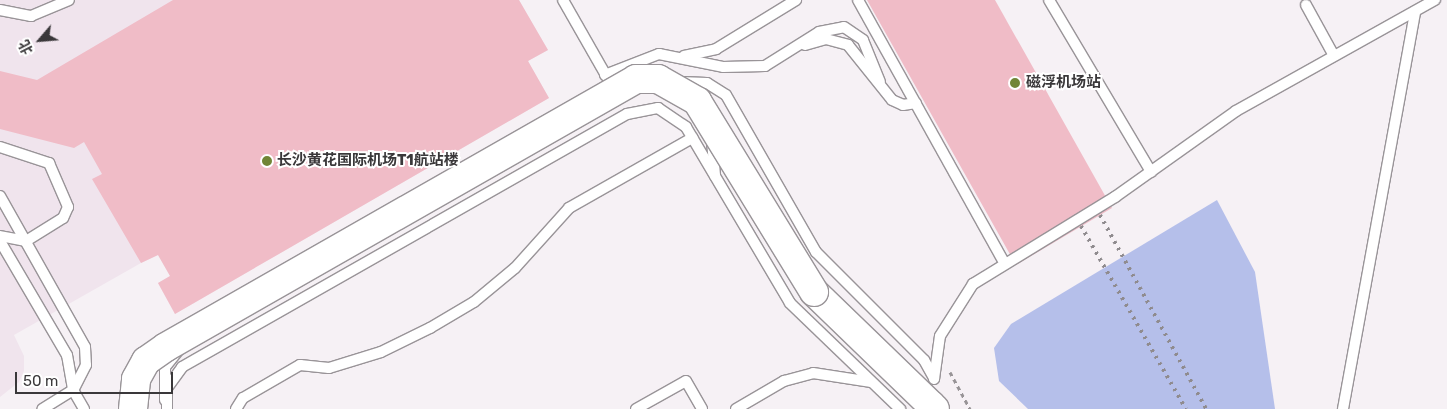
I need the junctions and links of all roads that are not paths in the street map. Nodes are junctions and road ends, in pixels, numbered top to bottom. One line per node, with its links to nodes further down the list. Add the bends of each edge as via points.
1 (69, 0): 8 (lane, via 31,16)
2 (563, 0): 13 (lane)
3 (796, 0): 12 (lane, via 716,48)
4 (858, 0): 17 (lane)
5 (1049, 0): 20 (lane)
6 (1435, 0): 9 (lane)
7 (1306, 5): 11 (lane)
8 (0, 10)
9 (1415, 11): 11 (lane); 41 (lane)
10 (801, 46): 12 (lane, via 766,66 742,69); 14 (lane, via 826,40 848,45 863,68); 14 (lane, via 830,27 855,30 875,61)
11 (1334, 56): 20 (lane, via 1236,111)
12 (682, 57): 13 (lane, via 640,59)
13 (606, 75): 16 (lane)
14 (880, 82): 17 (lane, via 892,100 903,105)
15 (648, 83): 16 (lane); 21 (lane, via 687,102 703,120 712,140); 27 (lane, via 707,83 726,95 816,252 924,360); 28 (lane, via 613,97 191,343 177,352)
16 (606, 86): 28 (lane, via 175,334 164,343 158,358)
17 (916, 103): 26 (lane)
18 (692, 138): 21 (lane); 31 (lane, via 672,114 658,108 627,114 182,367 173,377); 36 (lane, via 569,208 514,268 474,302 381,352 329,368 300,365 242,398)
19 (0, 147): 25 (lane, via 49,164 64,189 68,207 63,218)
20 (1150, 172): 26 (lane)
21 (715, 180): 29 (lane, via 775,284)
22 (0, 196): 25 (lane)
23 (0, 236): 25 (lane)
24 (0, 241): 30 (lane, via 67,355)
25 (26, 241): 30 (lane, via 85,347 86,365)
26 (1004, 262): 27 (lane, via 973,284 952,314 940,336)
27 (934, 378): 32 (lane)
28 (162, 380): 31 (lane)
29 (872, 382): 39 (lane, via 813,373 784,381); 40 (lane)
30 (73, 390): 33 (lane); 34 (lane)
31 (166, 405)
32 (932, 408): 35 (street, bridge, via 814,292 697,101 658,79 636,79 166,346 146,361 136,379)
33 (42, 409)
34 (84, 409)
35 (133, 409)
36 (236, 409)
37 (636, 409): 38 (lane, via 686,381)
38 (702, 409)
39 (736, 409)
40 (900, 409)
41 (1343, 409)

